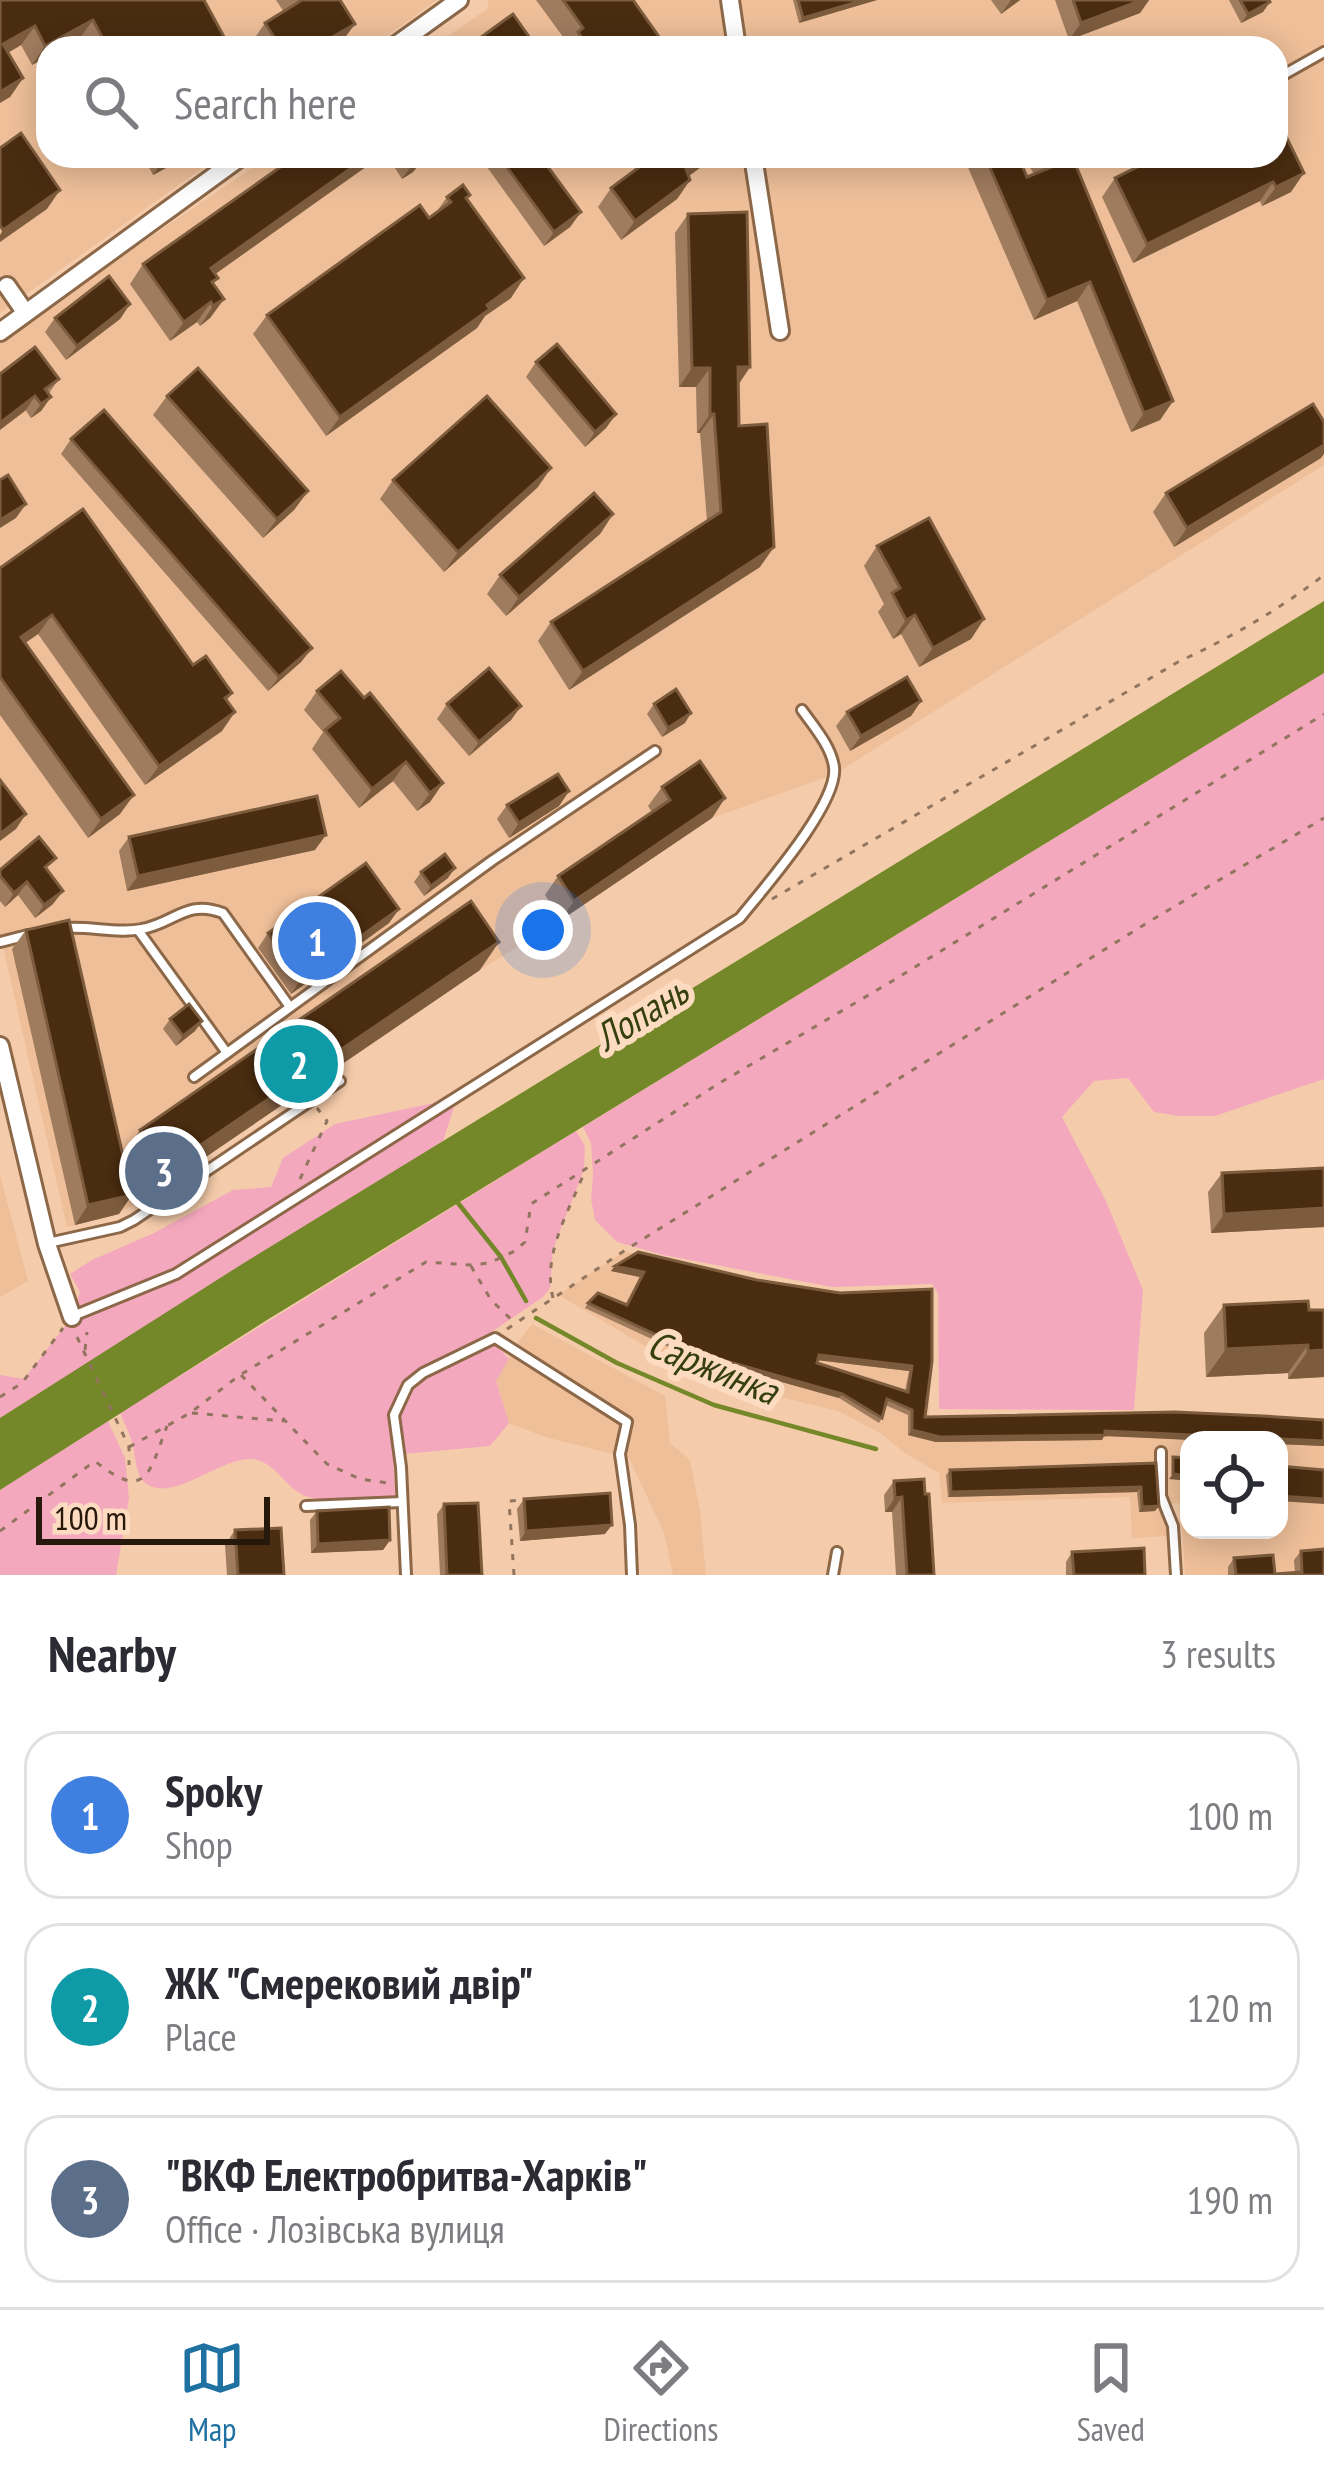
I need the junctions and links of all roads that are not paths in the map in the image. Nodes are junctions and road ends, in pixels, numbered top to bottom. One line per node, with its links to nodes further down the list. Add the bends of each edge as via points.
1 (459, 0): 3 (street)
2 (730, 0): 4 (street)
3 (409, 36)
4 (735, 36)
5 (1324, 52): 6 (lane)
6 (1288, 72)
7 (225, 168): 10 (street)
8 (755, 168): 11 (street)
9 (3, 281): 10 (street)
10 (25, 312): 12 (street)
11 (780, 331)
12 (0, 332)
13 (802, 710): 25 (lane, via 836,774 793,853 740,918 176,1274)
14 (656, 751): 19 (lane)
15 (48, 930): 16 (lane)
16 (138, 930): 19 (lane, via 198,907 223,914); 21 (lane)
17 (32, 934): 18 (lane)
18 (0, 942)
19 (290, 1007): 21 (lane)
20 (0, 1046): 24 (street)
21 (227, 1053): 22 (lane)
22 (194, 1078)
23 (340, 1081): 24 (lane, via 134,1220)
24 (47, 1244): 25 (street)
25 (72, 1317)
26 (1161, 1452): 33 (lane)
27 (402, 1502): 28 (lane); 30 (lane); 31 (lane, via 394,1415 408,1385 495,1338 627,1422 620,1454)
28 (306, 1506)
29 (837, 1552): 32 (lane)
30 (406, 1575)
31 (632, 1575)
32 (833, 1575)
33 (1177, 1575)

